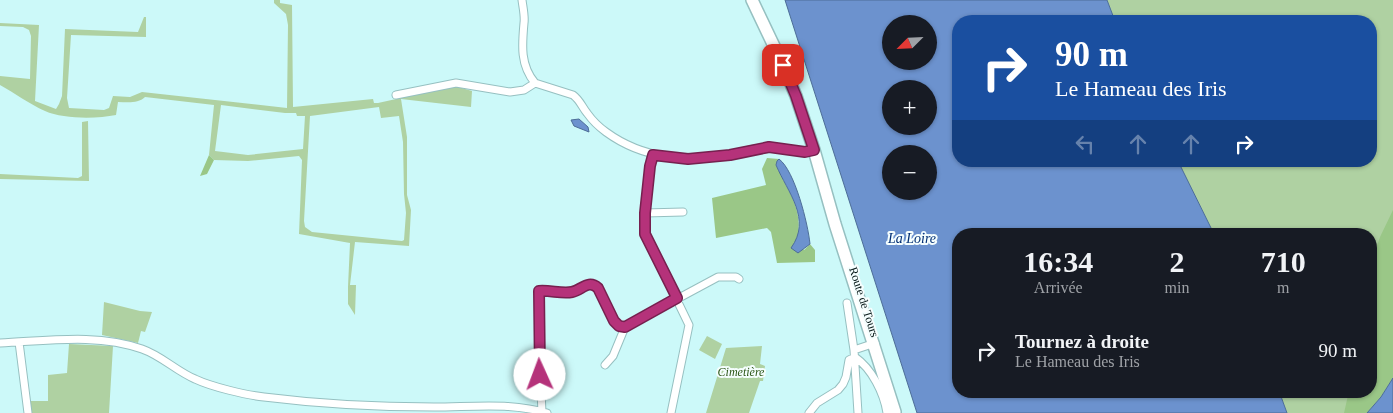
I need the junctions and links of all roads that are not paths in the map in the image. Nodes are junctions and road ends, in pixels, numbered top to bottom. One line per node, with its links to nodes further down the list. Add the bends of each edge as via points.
1 (522, 0): 3 (street, via 522,51 527,70)
2 (752, 0): 5 (main road, Route de Tours, via 796,96)
3 (535, 83): 4 (street, via 524,90 510,92 456,83); 6 (street, via 573,95 606,132)
4 (396, 95)
5 (814, 150): 6 (street, via 805,152 769,147 688,159); 15 (main road, Route de Tours)
6 (653, 155): 8 (street)
7 (683, 212): 8 (street)
8 (645, 213): 10 (street, via 645,234)
9 (739, 279): 10 (street, via 718,277)
10 (677, 298): 12 (street); 18 (street, via 687,318 689,332)
11 (848, 303): 16 (street)
12 (625, 327): 17 (street, via 613,356); 19 (street, via 614,321 594,285 572,292 539,291 539,352)
13 (19, 342): 14 (street); 19 (street, via 44,339 126,344 155,354 196,380 262,397 345,404 501,407); 20 (street)
14 (0, 343)
15 (875, 343): 16 (street); 23 (main road, Route de Tours, via 888,378)
16 (854, 354): 21 (street, via 849,360 843,384); 22 (street); 23 (street, via 878,384)
17 (605, 365)
18 (672, 409)
19 (544, 412)
20 (28, 413)
21 (809, 413)
22 (858, 413)
23 (892, 413)

